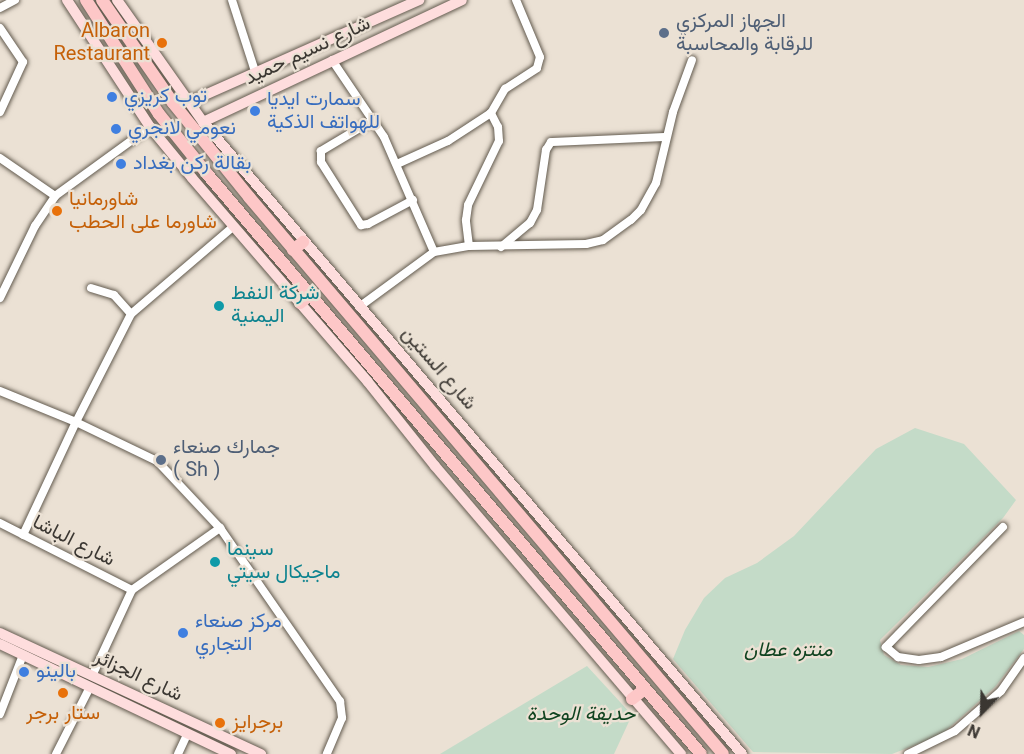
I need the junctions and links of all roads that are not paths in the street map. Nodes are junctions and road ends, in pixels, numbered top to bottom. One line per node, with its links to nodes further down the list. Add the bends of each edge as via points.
1 (15, 0): 11 (street)
2 (67, 0): 22 (main road)
3 (86, 0): 35 (highway, via 159,114)
4 (102, 0): 29 (highway, شارع الستين, via 173,103)
5 (117, 0): 17 (main road, شارع الستين)
6 (232, 0): 16 (street)
7 (418, 0): 16 (main road, شارع نسيم حميد)
8 (431, 0): 12 (main road)
9 (462, 0): 12 (main road, شارع نسيم حميد)
10 (516, 0): 19 (street, via 540,63 505,89)
11 (0, 8)
12 (435, 13): 14 (main road, شارع نسيم حميد)
13 (0, 27): 18 (street, via 23,62)
14 (332, 60): 20 (street); 21 (main road, شارع نسيم حميد)
15 (692, 60): 23 (street)
16 (255, 71): 17 (main road, شارع نسيم حميد)
17 (189, 102): 21 (main road, شارع الستين)
18 (0, 112)
19 (491, 113): 25 (street, via 448,141); 30 (street, via 500,141 468,205)
20 (374, 120): 25 (street); 27 (street, via 321,151 321,162 361,225)
21 (203, 122): 29 (main road, شارع الستين)
22 (150, 127): 26 (street); 28 (main road)
23 (666, 137): 31 (street, via 651,195 631,220 603,240); 31 (street, via 551,142 546,150 537,210 530,223)
24 (0, 158): 26 (street)
25 (397, 164): 27 (street)
26 (55, 196): 34 (street)
27 (413, 200): 32 (street)
28 (234, 226): 35 (main road); 37 (street)
29 (298, 246): 36 (main road, شارع الستين); 44 (highway, شارع الستين)
30 (469, 246): 31 (street); 32 (street)
31 (501, 247)
32 (434, 252): 36 (street)
33 (91, 288): 37 (street, via 114,295)
34 (1, 293)
35 (305, 299): 45 (highway); 55 (main road)
36 (359, 307): 47 (main road, شارع الستين)
37 (131, 314): 39 (street)
38 (0, 391): 39 (street)
39 (76, 422): 42 (street, via 157,461); 43 (street)
40 (0, 523): 43 (street, شارع الباشا)
41 (1003, 527): 48 (street, via 886,647 898,657 941,657)
42 (220, 528): 46 (street); 62 (street, via 340,701 342,718)
43 (23, 534): 46 (street, شارع الباشا)
44 (543, 543): 45 (highway); 47 (highway, شارع الستين)
45 (530, 551): 54 (highway)
46 (132, 591): 53 (street)
47 (606, 607): 65 (highway, شارع الستين); 66 (main road, شارع الستين)
48 (1024, 622)
49 (0, 633): 53 (main road, شارع الجزائر)
50 (0, 644): 51 (main road, شارع الجزائر)
51 (23, 655): 53 (main road, شارع الجزائر); 56 (street)
52 (1024, 658): 67 (street, via 1001,691 956,731)
53 (91, 681): 57 (main road, شارع الجزائر); 58 (street); 61 (main road, شارع الجزائر)
54 (645, 689): 55 (highway); 64 (highway)
55 (632, 699): 63 (main road)
56 (1, 708)
57 (188, 733): 59 (street); 60 (main road, شارع الجزائر)
58 (57, 754)
59 (178, 754)
60 (231, 754)
61 (261, 754)
62 (327, 754)
63 (681, 754)
64 (701, 754)
65 (723, 754)
66 (742, 754)
67 (908, 754)

